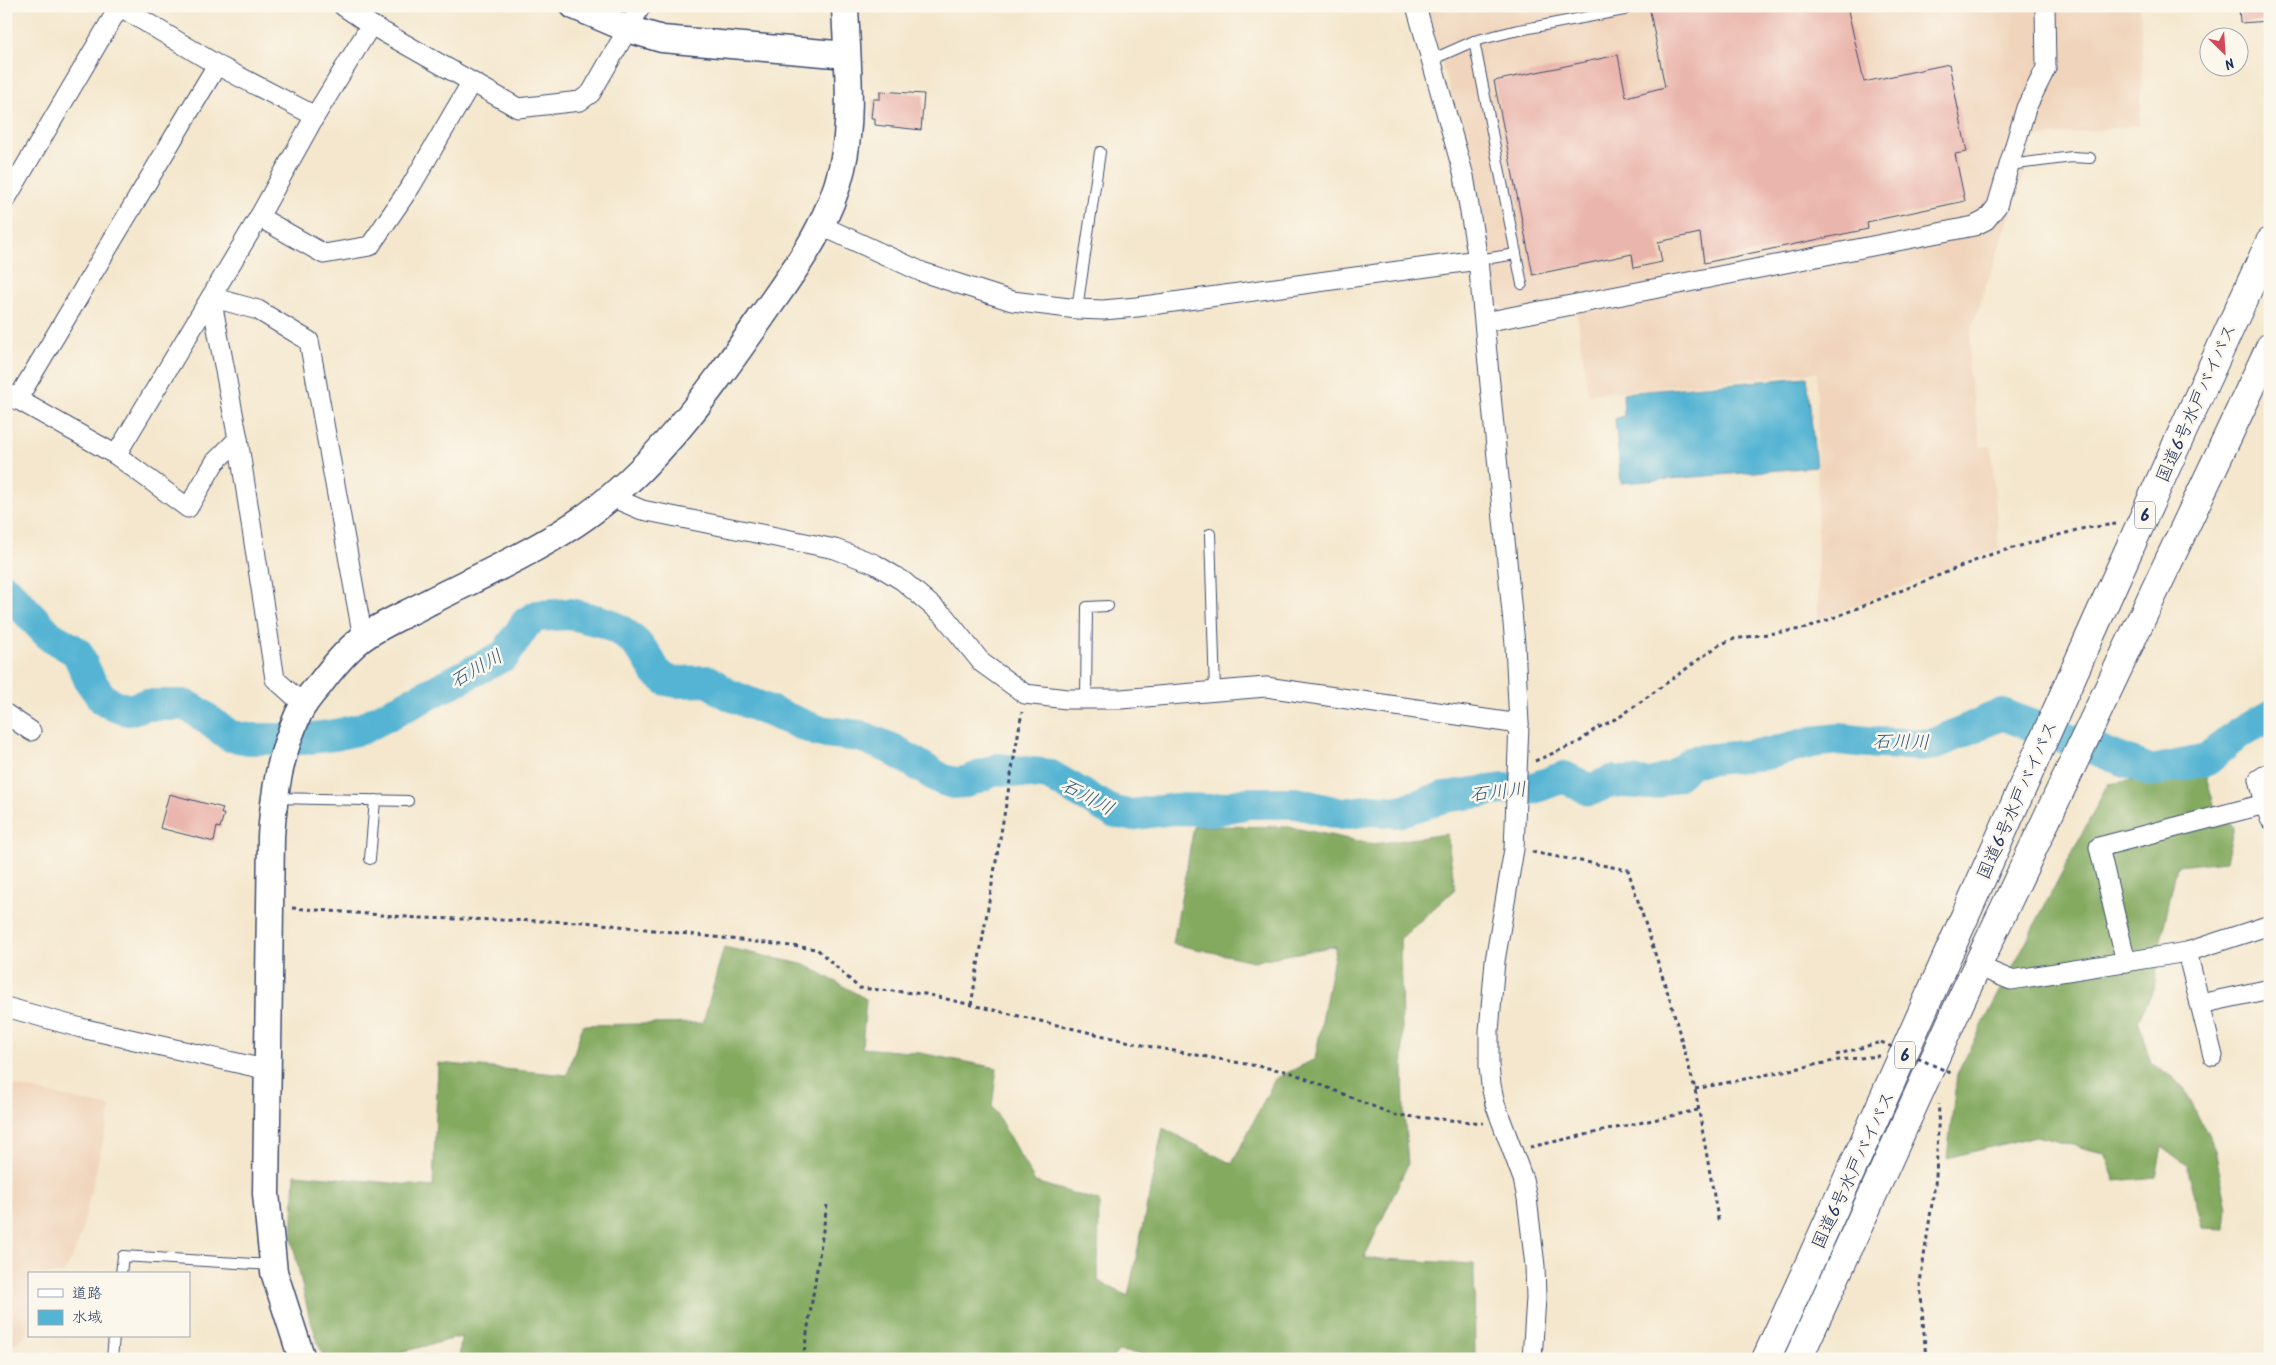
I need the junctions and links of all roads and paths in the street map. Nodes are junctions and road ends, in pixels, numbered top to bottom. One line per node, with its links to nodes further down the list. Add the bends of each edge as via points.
1 (119, 6): 14 (street); 20 (street)
2 (343, 6): 9 (street)
3 (574, 6): 10 (street)
4 (641, 6): 10 (street)
5 (845, 6): 12 (street)
6 (1416, 6): 13 (street)
7 (1623, 6): 11 (lane, via 1624,10)
8 (2044, 6): 19 (street, via 2046,68 2026,108)
9 (371, 25): 15 (street); 16 (street)
10 (628, 29): 12 (street, via 662,39); 15 (street, via 591,93 580,102 518,108)
11 (1474, 41): 13 (lane); 24 (lane)
12 (847, 55): 22 (street, via 847,140 834,196)
13 (1431, 60): 25 (street, via 1464,176)
14 (217, 65): 16 (street); 31 (street)
15 (471, 82): 21 (street, via 411,186 370,246 324,254)
16 (315, 116): 21 (street)
17 (1100, 152): 28 (lane)
18 (2090, 158): 19 (lane, via 2072,157)
19 (2009, 165): 29 (street, via 1997,206 1986,220 1974,226)
20 (6, 199)
21 (259, 217): 27 (street)
22 (822, 226): 28 (street, via 922,272 1012,301); 34 (street, via 742,345 684,423 654,457)
23 (2270, 242): 35 (highway, 国道6号水戸バイパス / 6)
24 (1516, 254): 25 (lane); 26 (lane)
25 (1478, 260): 28 (street, via 1137,307); 29 (street)
26 (1522, 284)
27 (211, 297): 32 (street); 33 (street); 38 (street, via 258,310 309,341)
28 (1077, 309)
29 (1485, 322): 44 (street, via 1515,635)
30 (2270, 347): 58 (highway, 国道6号水戸バイパス / 6)
31 (12, 396): 33 (street)
32 (238, 439): 33 (street, via 215,462 188,508); 42 (street, via 275,679)
33 (116, 455)
34 (609, 496): 38 (street, via 546,542); 40 (street, via 642,510 835,549 875,564 903,581 944,618 982,663)
35 (2140, 526): 47 (path, via 2114,524 2080,528 1992,554 1808,628 1734,639 1579,742 1536,761); 65 (highway, 国道6号水戸バイパス / 6)
36 (1210, 534): 39 (lane)
37 (1108, 606): 41 (lane, via 1087,607)
38 (363, 638): 42 (street, via 341,657)
39 (1215, 691): 41 (street); 44 (street, via 1266,687)
40 (1025, 694): 41 (street); 60 (path)
41 (1086, 699)
42 (301, 709): 48 (street, via 280,763)
43 (6, 714): 45 (street)
44 (1519, 724): 47 (street)
45 (31, 731)
46 (2270, 772): 51 (street, via 2259,779)
47 (1517, 780): 52 (street)
48 (274, 798): 49 (lane); 54 (street)
49 (375, 800): 50 (lane); 53 (lane)
50 (408, 801)
51 (2267, 811): 57 (street, via 2100,847)
52 (1514, 849): 69 (path, via 1628,870); 71 (street, via 1494,961 1489,1031 1490,1084)
53 (370, 859)
54 (270, 907): 60 (path, via 419,918 585,922 817,949 858,988 925,994); 66 (street)
55 (2270, 925): 56 (street)
56 (2187, 952): 57 (street); 61 (street)
57 (2126, 962): 58 (street, via 2011,980)
58 (1978, 966): 68 (highway, 国道6号水戸バイパス / 6)
59 (2270, 989): 61 (street)
60 (972, 1004): 71 (path, via 1147,1046 1290,1072 1394,1115 1482,1124)
61 (2200, 1004): 64 (street)
62 (6, 1007): 66 (street, via 80,1028)
63 (1836, 1055): 67 (path, bridge, via 1881,1042)
64 (2212, 1056)
65 (1903, 1059): 69 (path, via 1880,1056 1839,1060); 82 (highway, 国道6号水戸バイパス / 6)
66 (269, 1070): 75 (street, via 266,1194)
67 (1953, 1074)
68 (1924, 1083): 83 (highway, 国道6号水戸バイパス / 6); 84 (path, via 1938,1092 1939,1105 1936,1177 1920,1283)
69 (1695, 1089): 70 (path)
70 (1698, 1110): 72 (path); 74 (path)
71 (1501, 1120): 72 (street)
72 (1513, 1151): 81 (street, via 1527,1198 1535,1266)
73 (827, 1204): 80 (path)
74 (1719, 1224)
75 (273, 1265): 76 (lane, via 123,1256); 79 (street)
76 (121, 1272)
77 (114, 1338): 78 (lane)
78 (112, 1359)
79 (302, 1359)
80 (803, 1359)
81 (1532, 1359)
82 (1766, 1359)
83 (1798, 1359)
84 (1926, 1359)

